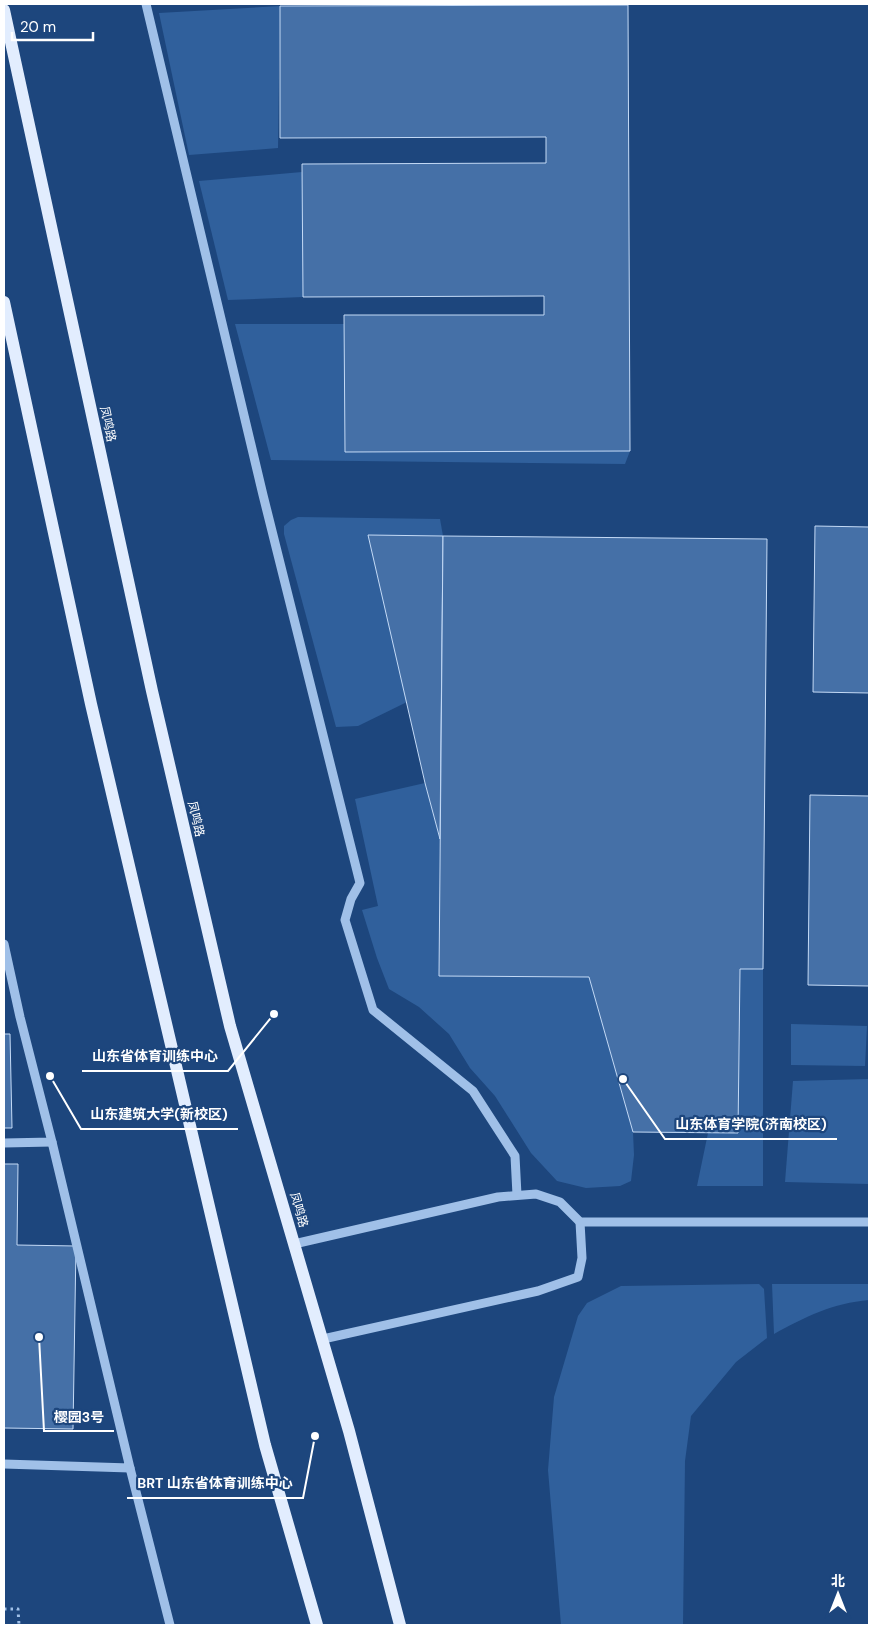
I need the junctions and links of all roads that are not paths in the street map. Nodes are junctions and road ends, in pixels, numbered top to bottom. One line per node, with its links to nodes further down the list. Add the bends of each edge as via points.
1 (146, 4): 7 (street, via 263,495 360,882 350,899 345,920 373,1010 473,1091 515,1156)
2 (4, 10): 10 (main road, 凤鸣路, via 152,691 228,1016)
3 (4, 302): 15 (main road, via 91,704 265,1446)
4 (4, 944): 5 (street)
5 (52, 1142): 6 (street); 13 (street)
6 (4, 1143)
7 (518, 1196): 8 (street, via 536,1194 560,1202); 10 (street, via 498,1197)
8 (580, 1222): 9 (street); 11 (street, via 582,1258 578,1277 538,1291)
9 (869, 1222)
10 (294, 1244): 11 (main road, 凤鸣路)
11 (323, 1339): 16 (main road, 凤鸣路)
12 (4, 1464): 13 (street)
13 (130, 1468): 14 (street)
14 (170, 1625)
15 (317, 1625)
16 (400, 1625)

